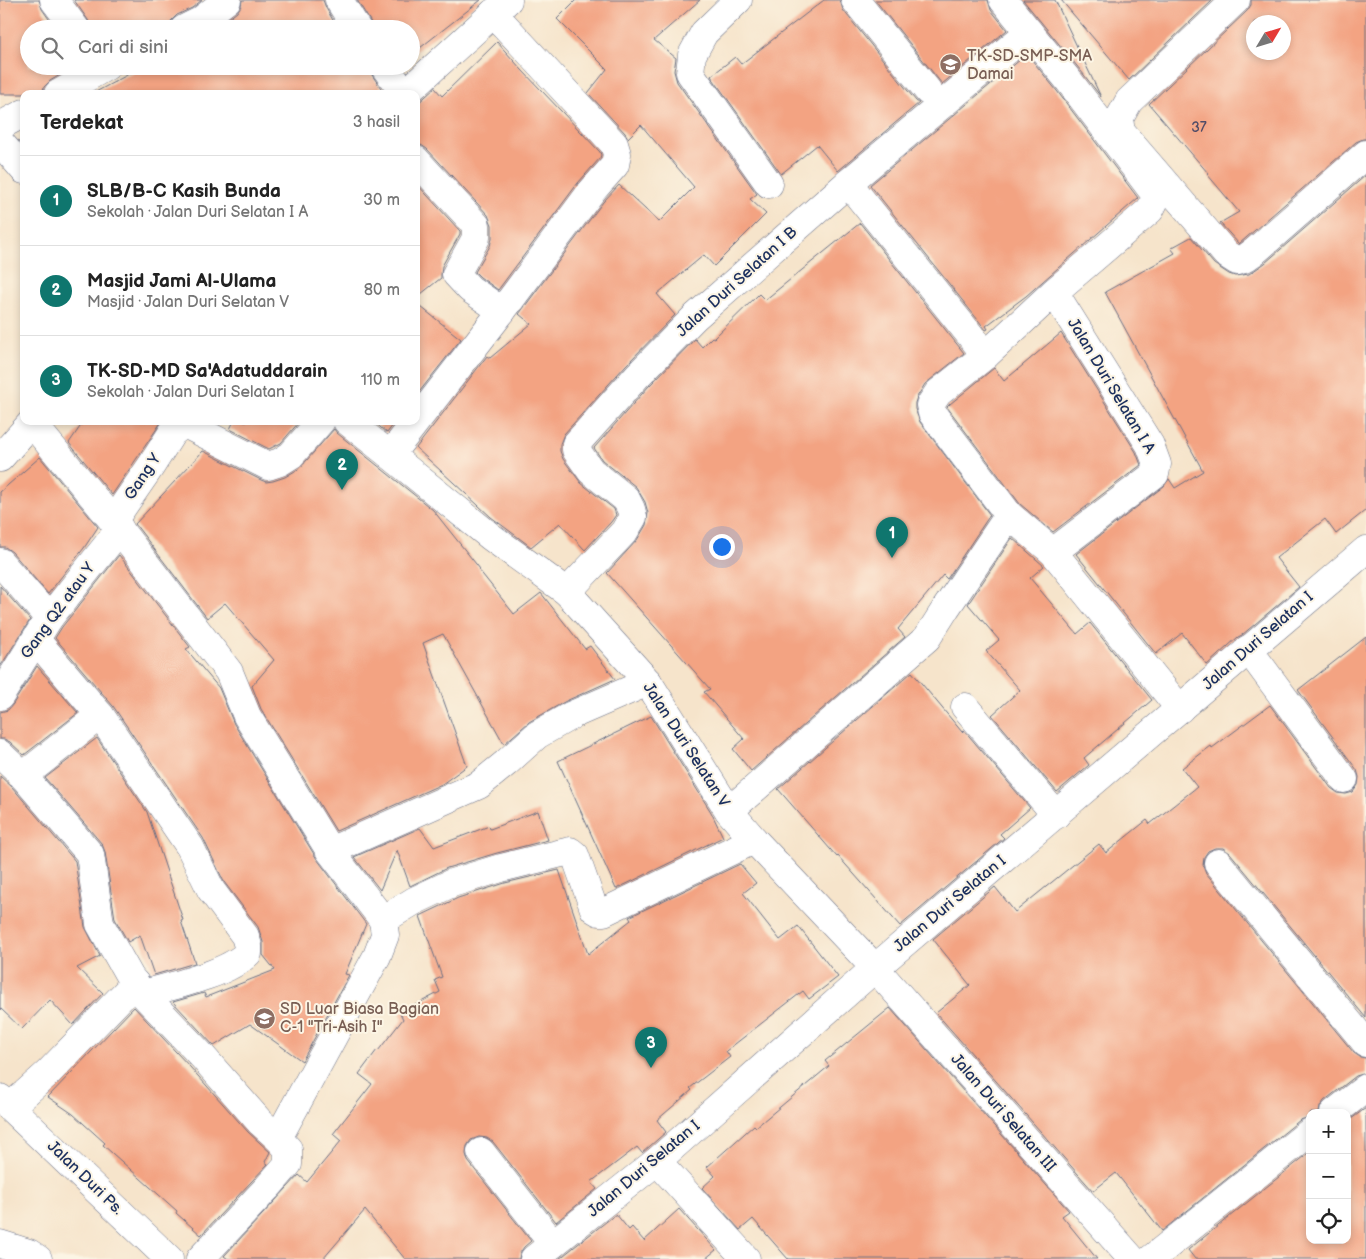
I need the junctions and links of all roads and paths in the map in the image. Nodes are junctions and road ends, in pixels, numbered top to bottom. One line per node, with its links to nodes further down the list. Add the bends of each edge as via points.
1 (54, 0): 9 (street)
2 (227, 0): 10 (street)
3 (339, 0): 11 (street)
4 (738, 0): 26 (street, via 704,33 692,55 690,73)
5 (855, 0): 18 (street)
6 (1003, 0): 12 (street)
7 (1236, 0): 22 (street, via 1129,101 1119,119 1121,132 1226,254 1237,261 1255,251)
8 (500, 6): 17 (street); 28 (street, via 614,144 617,154 615,165)
9 (69, 20)
10 (201, 20)
11 (351, 20)
12 (1029, 32): 25 (street, Jalan Duri Selatan I B); 27 (street, via 1155,194 1150,210)
13 (91, 75): 15 (street)
14 (391, 75): 16 (street)
15 (65, 90)
16 (402, 90)
17 (409, 90)
18 (928, 91)
19 (20, 115): 20 (street)
20 (0, 126)
21 (0, 142): 24 (street)
22 (1366, 154)
23 (420, 164): 28 (street, via 476,225 476,238 456,274 470,289)
24 (20, 165)
25 (848, 183): 29 (street); 45 (street, Jalan Duri Selatan I B, via 696,317 576,444 576,450 591,471 626,499 633,517 624,532)
26 (768, 184)
27 (1054, 292): 29 (street); 43 (street, Jalan Duri Selatan I A, via 1150,445 1157,464 1155,474)
28 (502, 311): 30 (street)
29 (986, 355): 40 (street, via 938,393 930,405 932,413)
30 (420, 416)
31 (29, 425): 39 (street)
32 (34, 425): 41 (street)
33 (182, 425): 35 (street, Gang Y, via 268,466 290,455)
34 (182, 425): 41 (street, Gang Y, via 172,433)
35 (317, 425)
36 (352, 425): 38 (street, Jalan Duri Selatan V)
37 (413, 425): 38 (street)
38 (390, 454): 45 (street, Jalan Duri Selatan V, via 491,537)
39 (0, 458)
40 (1008, 515): 43 (street); 56 (street, via 927,638)
41 (116, 525): 46 (street, Gang Q2 atau Y); 59 (street, via 228,672 247,716)
42 (1366, 550): 47 (street, Jalan Duri Selatan I)
43 (1054, 552): 51 (street)
44 (0, 562): 46 (street)
45 (567, 592): 48 (street, Jalan Duri Selatan V)
46 (43, 629): 49 (street, Gang Q2 atau Y); 52 (street)
47 (1248, 650): 51 (street, Jalan Duri Selatan I); 55 (street)
48 (648, 682): 56 (street, Jalan Duri Selatan V); 59 (street, via 572,715 537,735 479,785)
49 (0, 696)
50 (964, 707): 57 (street)
51 (1180, 709): 57 (street, Jalan Duri Selatan I)
52 (100, 715): 54 (street); 63 (street, via 190,847 211,890 242,929 248,946 243,958 228,968)
53 (0, 754): 54 (street)
54 (22, 776): 63 (street, via 90,854 100,924)
55 (1344, 779)
56 (729, 811): 58 (street, Jalan Duri Selatan V)
57 (1056, 815): 62 (street, Jalan Duri Selatan I)
58 (754, 840): 61 (street, via 604,912 594,909 576,855 570,852 452,883); 62 (street, Jalan Duri Selatan V)
59 (330, 850): 61 (street)
60 (1218, 863): 64 (street)
61 (383, 920): 69 (street, via 385,935 377,956)
62 (875, 968): 71 (street, Jalan Duri Selatan I); 78 (street, Jalan Duri Selatan III)
63 (139, 989): 66 (street, via 48,1073); 69 (street)
64 (1366, 1043)
65 (1366, 1088): 67 (street)
66 (5, 1102): 75 (street, Jalan Duri Ps.)
67 (1339, 1109)
68 (1306, 1135): 79 (street)
69 (278, 1138): 76 (street, via 288,1149 288,1164)
70 (481, 1152): 73 (street)
71 (657, 1161): 73 (street, Jalan Duri Selatan I); 77 (street)
72 (0, 1244): 74 (street)
73 (544, 1251)
74 (38, 1259)
75 (169, 1259)
76 (200, 1259)
77 (746, 1259)
78 (1132, 1259)
79 (1150, 1259)

